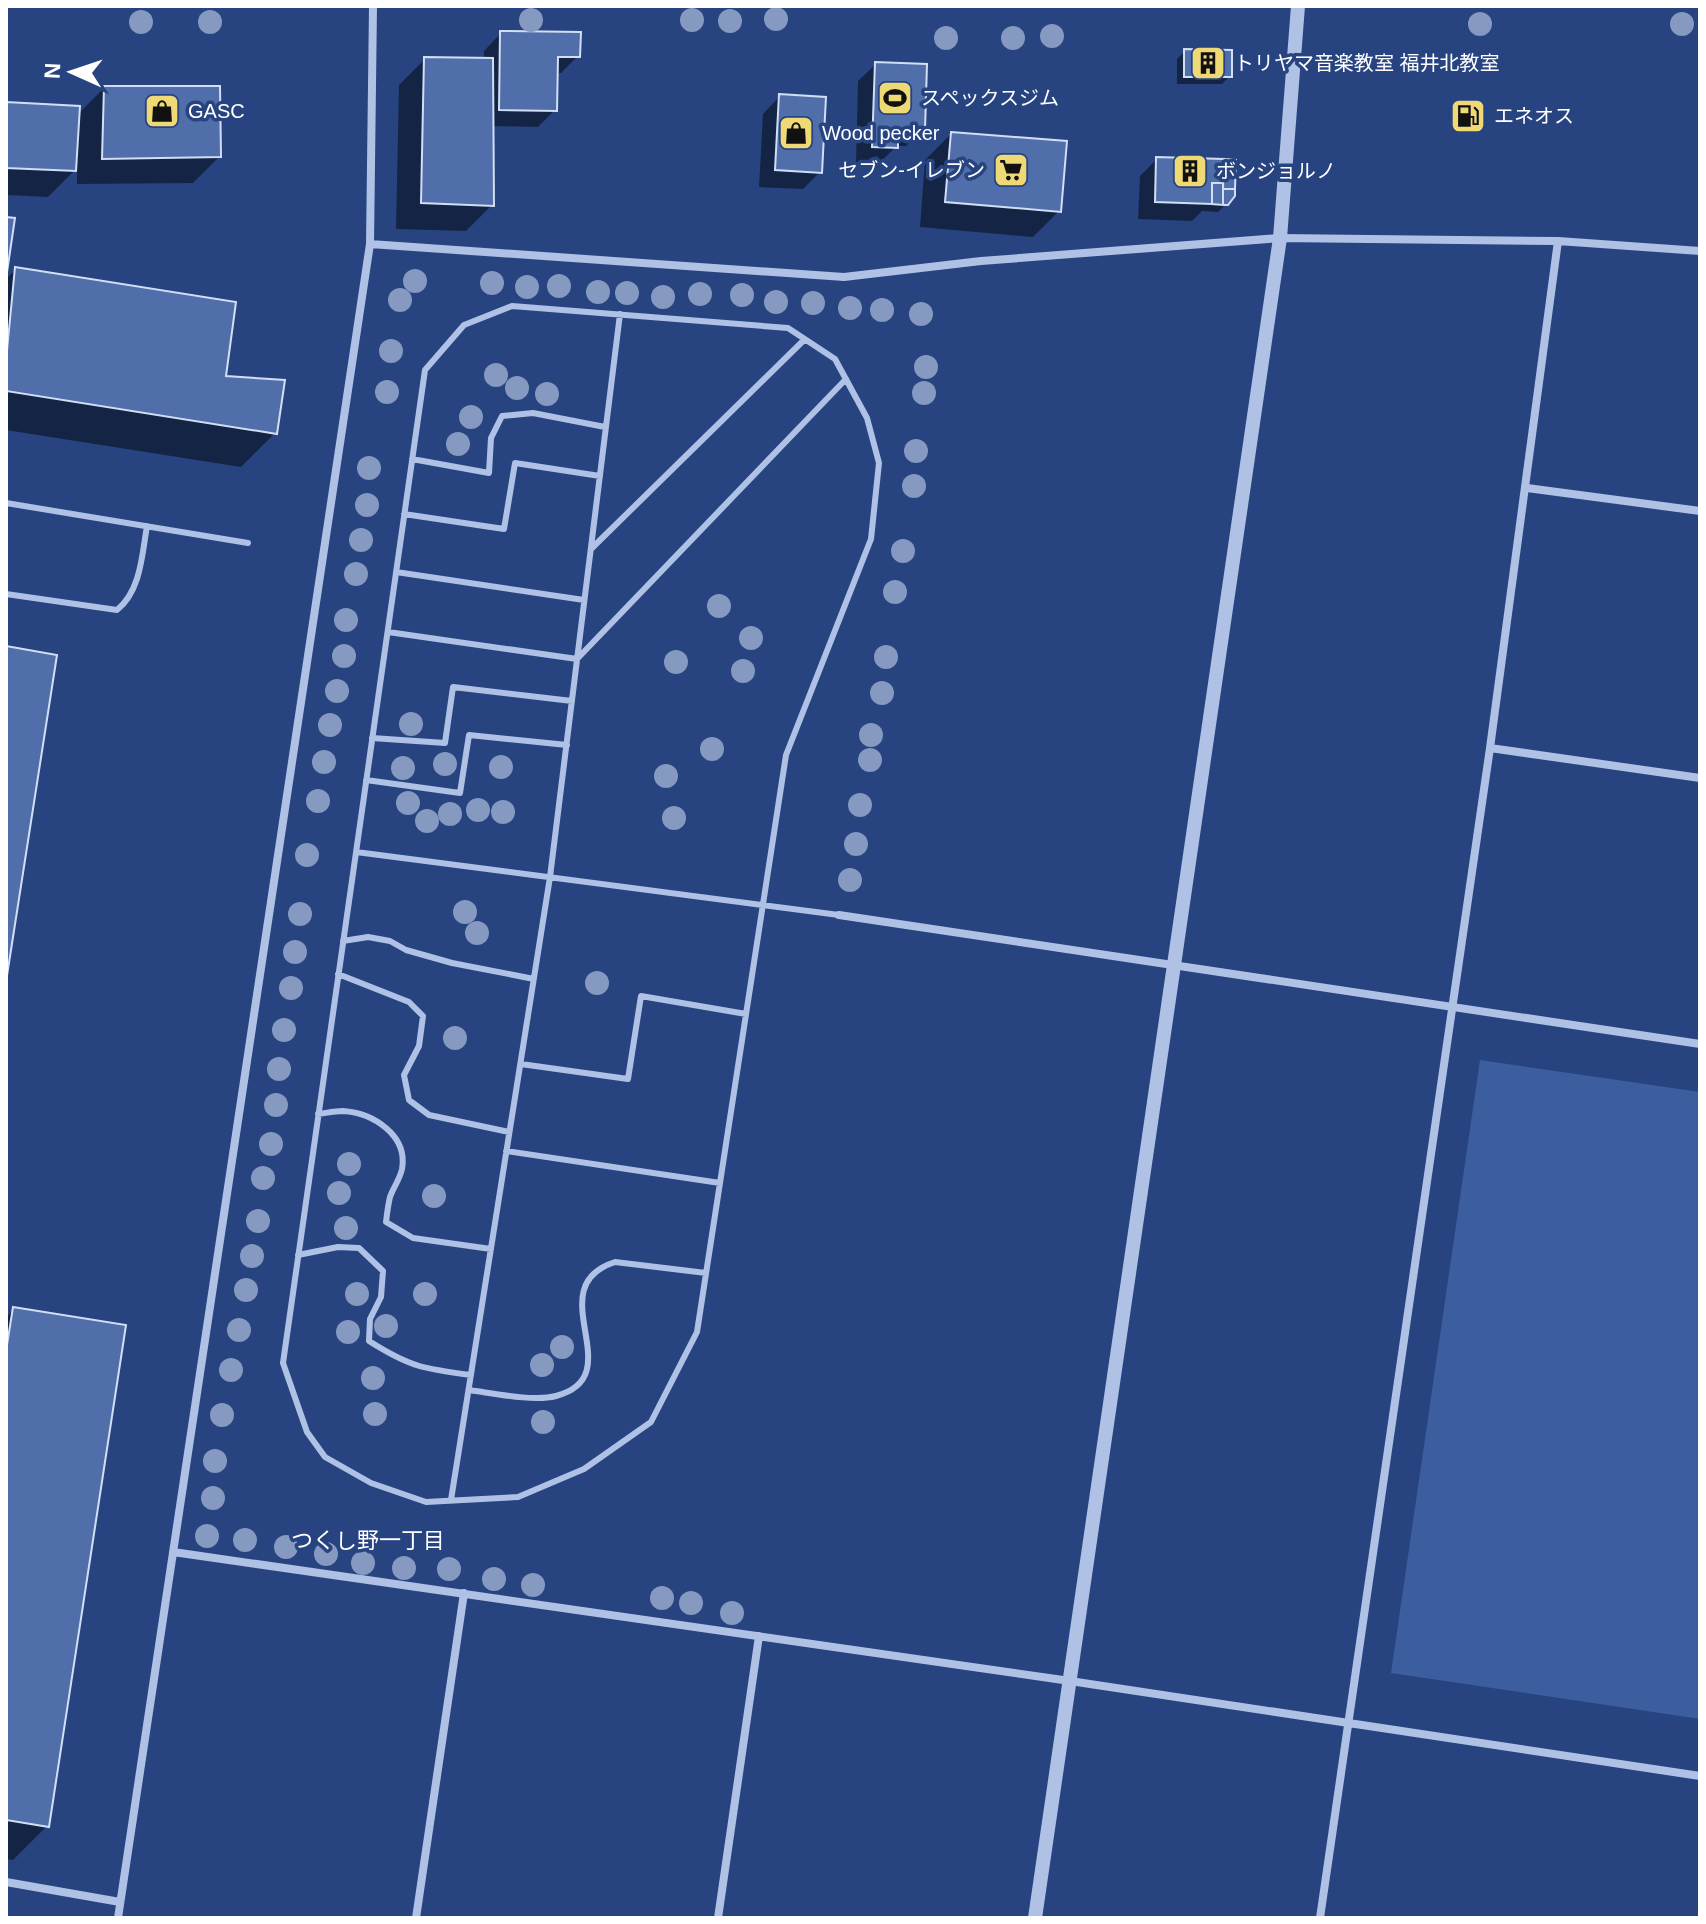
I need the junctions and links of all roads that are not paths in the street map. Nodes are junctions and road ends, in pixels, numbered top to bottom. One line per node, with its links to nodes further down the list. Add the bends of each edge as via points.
1 (373, 6): 5 (street)
2 (1298, 6): 3 (street)
3 (1280, 238): 4 (street); 5 (street, via 844,277); 36 (street)
4 (1558, 241): 6 (street); 13 (street)
5 (370, 244): 53 (street)
6 (1700, 251)
7 (620, 314): 8 (lane, via 788,328); 10 (lane); 11 (lane, via 512,306 464,325 425,370)
8 (804, 340): 9 (lane, via 835,359); 19 (lane)
9 (846, 379): 24 (lane); 33 (lane, via 867,418 879,463 871,539 786,755)
10 (605, 427): 11 (lane, via 533,413 502,416 491,438 489,473); 12 (lane)
11 (412, 459): 16 (lane)
12 (600, 476): 16 (lane, via 515,463 504,529); 19 (lane)
13 (1527, 488): 15 (street); 28 (street)
14 (6, 503): 17 (lane)
15 (1700, 511)
16 (404, 514): 20 (lane)
17 (147, 526): 18 (lane); 21 (lane, via 137,580 117,610)
18 (248, 543)
19 (591, 549): 22 (lane)
20 (396, 572): 22 (lane); 23 (lane)
21 (6, 594)
22 (584, 600): 24 (lane)
23 (388, 632): 24 (lane); 26 (lane)
24 (577, 659): 25 (lane)
25 (572, 701): 26 (lane, via 453,687 445,743); 27 (lane)
26 (372, 738): 30 (lane)
27 (567, 745): 30 (lane, via 469,735 460,793); 32 (lane)
28 (1490, 748): 29 (street); 39 (street)
29 (1700, 778)
30 (366, 780): 31 (lane)
31 (356, 852): 32 (lane); 35 (lane)
32 (550, 877): 33 (lane); 38 (lane)
33 (763, 905): 34 (lane); 40 (lane)
34 (839, 915): 36 (street)
35 (343, 941): 37 (lane); 38 (lane, via 390,941 452,963)
36 (1175, 966): 39 (street); 56 (street)
37 (338, 974): 43 (lane); 44 (lane, via 409,1002 423,1016 419,1046 404,1075 409,1100 429,1115)
38 (534, 979): 42 (lane)
39 (1453, 1008): 41 (street); 57 (street)
40 (746, 1014): 42 (lane, via 641,996 628,1079); 46 (lane)
41 (1700, 1044)
42 (521, 1064): 44 (lane)
43 (318, 1114): 47 (lane, via 342,1111 369,1117 399,1142 402,1171 386,1222 413,1238); 48 (lane)
44 (509, 1132): 45 (lane)
45 (506, 1151): 46 (lane); 47 (lane)
46 (720, 1183): 49 (lane)
47 (491, 1249): 50 (lane)
48 (298, 1255): 50 (lane, via 359,1248 383,1271 369,1341 421,1368); 52 (lane, via 283,1363 307,1432 325,1457 371,1483 426,1502)
49 (706, 1273): 51 (lane, via 615,1262 601,1266 585,1283 581,1307 589,1356 575,1388 554,1397); 52 (lane, via 697,1332 651,1422 584,1469 518,1497)
50 (471, 1375): 51 (lane)
51 (469, 1390): 52 (lane)
52 (451, 1500)
53 (173, 1552): 54 (street); 60 (street)
54 (464, 1593): 55 (street); 62 (street)
55 (759, 1636): 56 (street); 63 (street)
56 (1070, 1681): 57 (street); 64 (street)
57 (1348, 1723): 58 (street); 65 (street)
58 (1700, 1776)
59 (6, 1882): 60 (street)
60 (120, 1902): 61 (street)
61 (118, 1918)
62 (416, 1918)
63 (718, 1918)
64 (1035, 1918)
65 (1320, 1918)

